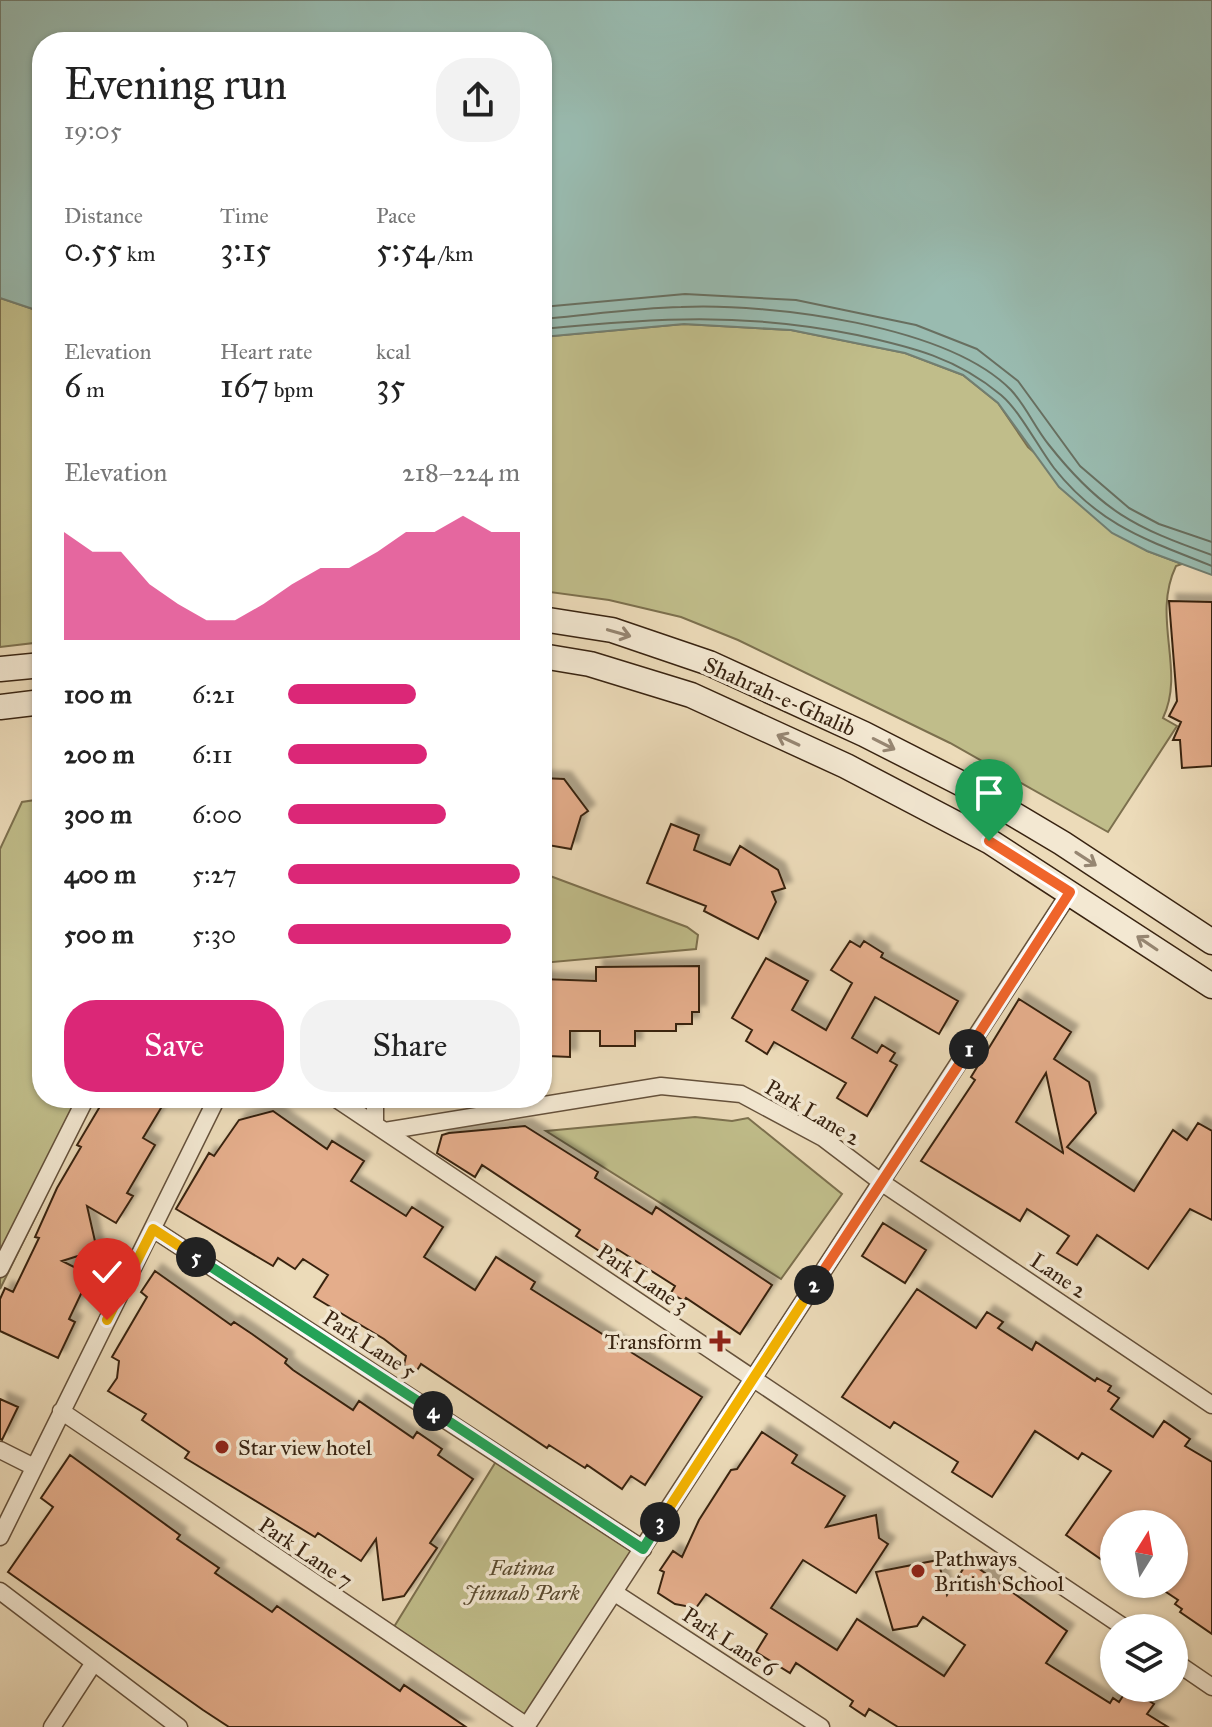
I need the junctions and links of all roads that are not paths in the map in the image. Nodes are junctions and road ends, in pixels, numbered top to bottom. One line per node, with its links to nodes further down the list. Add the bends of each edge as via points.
1 (552, 621): 7 (main road, Shahrah-e-Ghalib, one-way to 7, via 612,630 709,663 864,734)
2 (552, 658): 9 (main road, Shahrah-e-Ghalib, one-way to 2, via 846,766 691,695)
3 (32, 666): 4 (main road)
4 (0, 669)
5 (32, 703): 6 (main road)
6 (0, 707)
7 (1004, 809): 8 (main road, Shahrah-e-Ghalib); 9 (main road, via 1007,822 1002,833)
8 (1039, 830): 10 (main road, via 1024,841); 12 (main road, one-way to 12)
9 (983, 838): 10 (main road, Shahrah-e-Ghalib)
10 (1023, 862): 11 (main road, Shahrah-e-Ghalib)
11 (1070, 892): 13 (main road, one-way to 11); 21 (street)
12 (1212, 942)
13 (1212, 986)
14 (552, 1102): 21 (street, Park Lane 2, via 661,1086 741,1094 823,1138)
15 (81, 1108): 23 (street)
16 (212, 1108): 22 (street)
17 (350, 1108): 20 (street, Park Lane 3)
18 (377, 1108): 20 (street)
19 (514, 1108): 20 (street, Park Lane 2)
20 (380, 1128): 24 (street, Park Lane 3)
21 (881, 1182): 24 (street); 25 (street, Lane 2)
22 (153, 1229): 26 (street); 30 (street, Park Lane 5)
23 (0, 1269)
24 (754, 1379): 30 (street); 33 (street, Park Lane 3)
25 (1212, 1405)
26 (61, 1411): 28 (street); 37 (street, Park Lane 7)
27 (0, 1450): 28 (street)
28 (34, 1467): 29 (street)
29 (0, 1537)
30 (643, 1549): 32 (street)
31 (0, 1591): 34 (street)
32 (615, 1593): 37 (street); 40 (street, Park Lane 6)
33 (1104, 1614)
34 (93, 1664): 38 (street); 39 (street)
35 (1188, 1671): 36 (street)
36 (1212, 1687)
37 (527, 1726)
38 (52, 1727)
39 (179, 1727)
40 (821, 1727)

